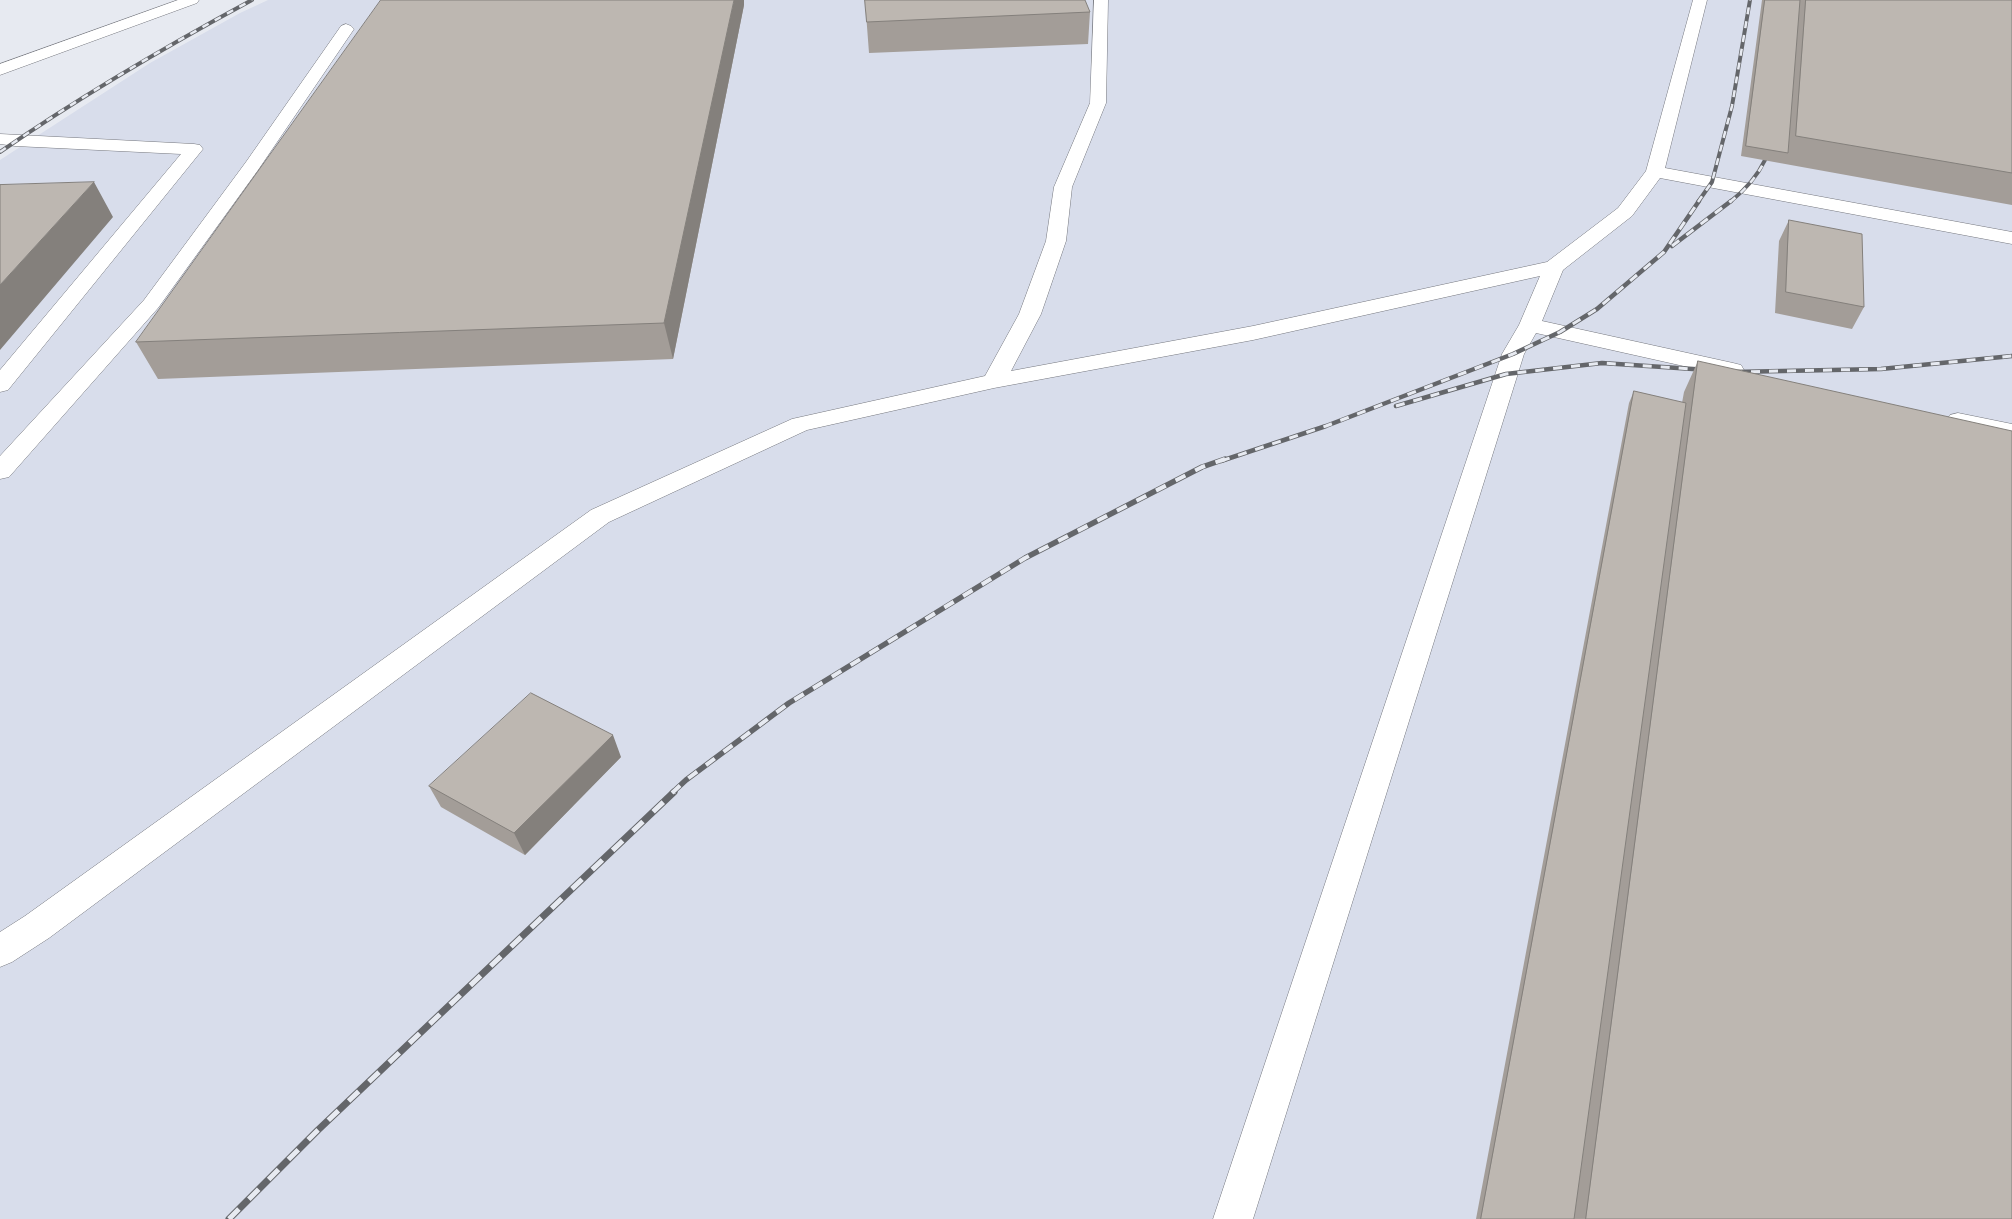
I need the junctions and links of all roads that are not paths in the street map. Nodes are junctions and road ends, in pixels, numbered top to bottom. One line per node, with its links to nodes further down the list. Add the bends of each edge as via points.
1 (192, 0): 5 (lane)
2 (1101, 0): 12 (lane, via 1098,104 1063,187 1056,241 1030,314)
3 (1700, 0): 7 (lane)
4 (346, 29): 16 (lane, via 252,166 151,304)
5 (0, 70)
6 (0, 139): 13 (lane, via 194,150)
7 (1655, 172): 8 (lane); 9 (lane, via 1626,212)
8 (2012, 238)
9 (1554, 267): 10 (lane); 12 (lane, via 1253,333)
10 (1530, 325): 11 (lane); 18 (lane, via 1513,354)
11 (1753, 374)
12 (994, 381): 17 (lane, via 800,424 600,516)
13 (0, 385)
14 (1935, 414): 15 (lane)
15 (2012, 431)
16 (0, 470)
17 (0, 951)
18 (1233, 1219)

